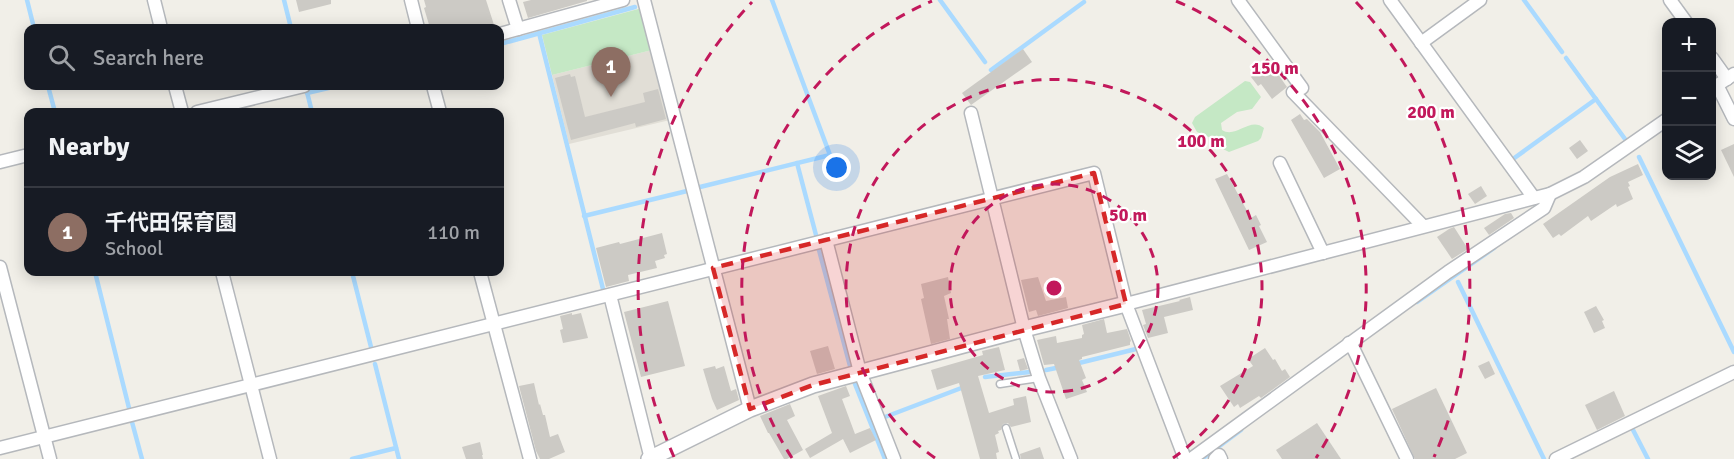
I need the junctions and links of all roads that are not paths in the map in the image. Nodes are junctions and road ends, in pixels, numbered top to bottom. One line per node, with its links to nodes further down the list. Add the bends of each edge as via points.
1 (154, 0): 12 (street)
2 (411, 0): 13 (street)
3 (509, 0): 14 (street)
4 (623, 0): 10 (street)
5 (644, 0): 38 (street)
6 (1238, 0): 34 (street, via 1302,88 1293,92)
7 (1390, 0): 16 (street)
8 (1480, 0): 16 (street)
9 (1670, 0): 11 (street)
10 (594, 4): 14 (street)
11 (1683, 18)
12 (160, 24)
13 (417, 24)
14 (518, 29): 15 (street)
15 (504, 33)
16 (1421, 43): 32 (street)
17 (1716, 68): 18 (street)
18 (1722, 82): 26 (street)
19 (176, 90): 22 (street)
20 (288, 90): 23 (street)
21 (434, 90): 24 (street)
22 (181, 108)
23 (213, 108)
24 (439, 108)
25 (971, 113): 33 (street)
26 (1734, 119)
27 (1662, 123): 31 (street, via 1584,177)
28 (24, 156): 29 (street)
29 (0, 162)
30 (1280, 163): 36 (street)
31 (1550, 194): 32 (street); 45 (street, via 1544,208 1448,272)
32 (1534, 198): 34 (street)
33 (992, 199): 35 (street); 42 (street, via 1094,173); 44 (street)
34 (1422, 225): 36 (street)
35 (826, 240): 38 (street); 46 (street)
36 (1323, 253): 42 (street)
37 (0, 267): 53 (street)
38 (713, 268): 41 (street); 51 (street)
39 (223, 276): 50 (street)
40 (481, 276): 43 (street)
41 (610, 295): 43 (street); 58 (street)
42 (1126, 304): 44 (street); 62 (street)
43 (493, 324): 50 (street); 57 (street)
44 (1024, 329): 46 (street); 48 (street)
45 (1350, 346): 63 (street); 66 (street)
46 (860, 372): 51 (street); 59 (street)
47 (1734, 372): 67 (street)
48 (1039, 378): 49 (lane); 61 (street)
49 (1000, 384)
50 (250, 385): 53 (street); 56 (street)
51 (750, 409): 58 (street)
52 (1006, 428): 60 (lane)
53 (44, 437): 54 (street); 55 (street)
54 (0, 448)
55 (50, 459)
56 (270, 459)
57 (530, 459)
58 (650, 459)
59 (894, 459)
60 (1016, 459)
61 (1071, 459)
62 (1185, 459)
63 (1191, 459)
64 (1215, 459): 65 (street)
65 (1221, 459)
66 (1407, 459)
67 (1556, 459)

